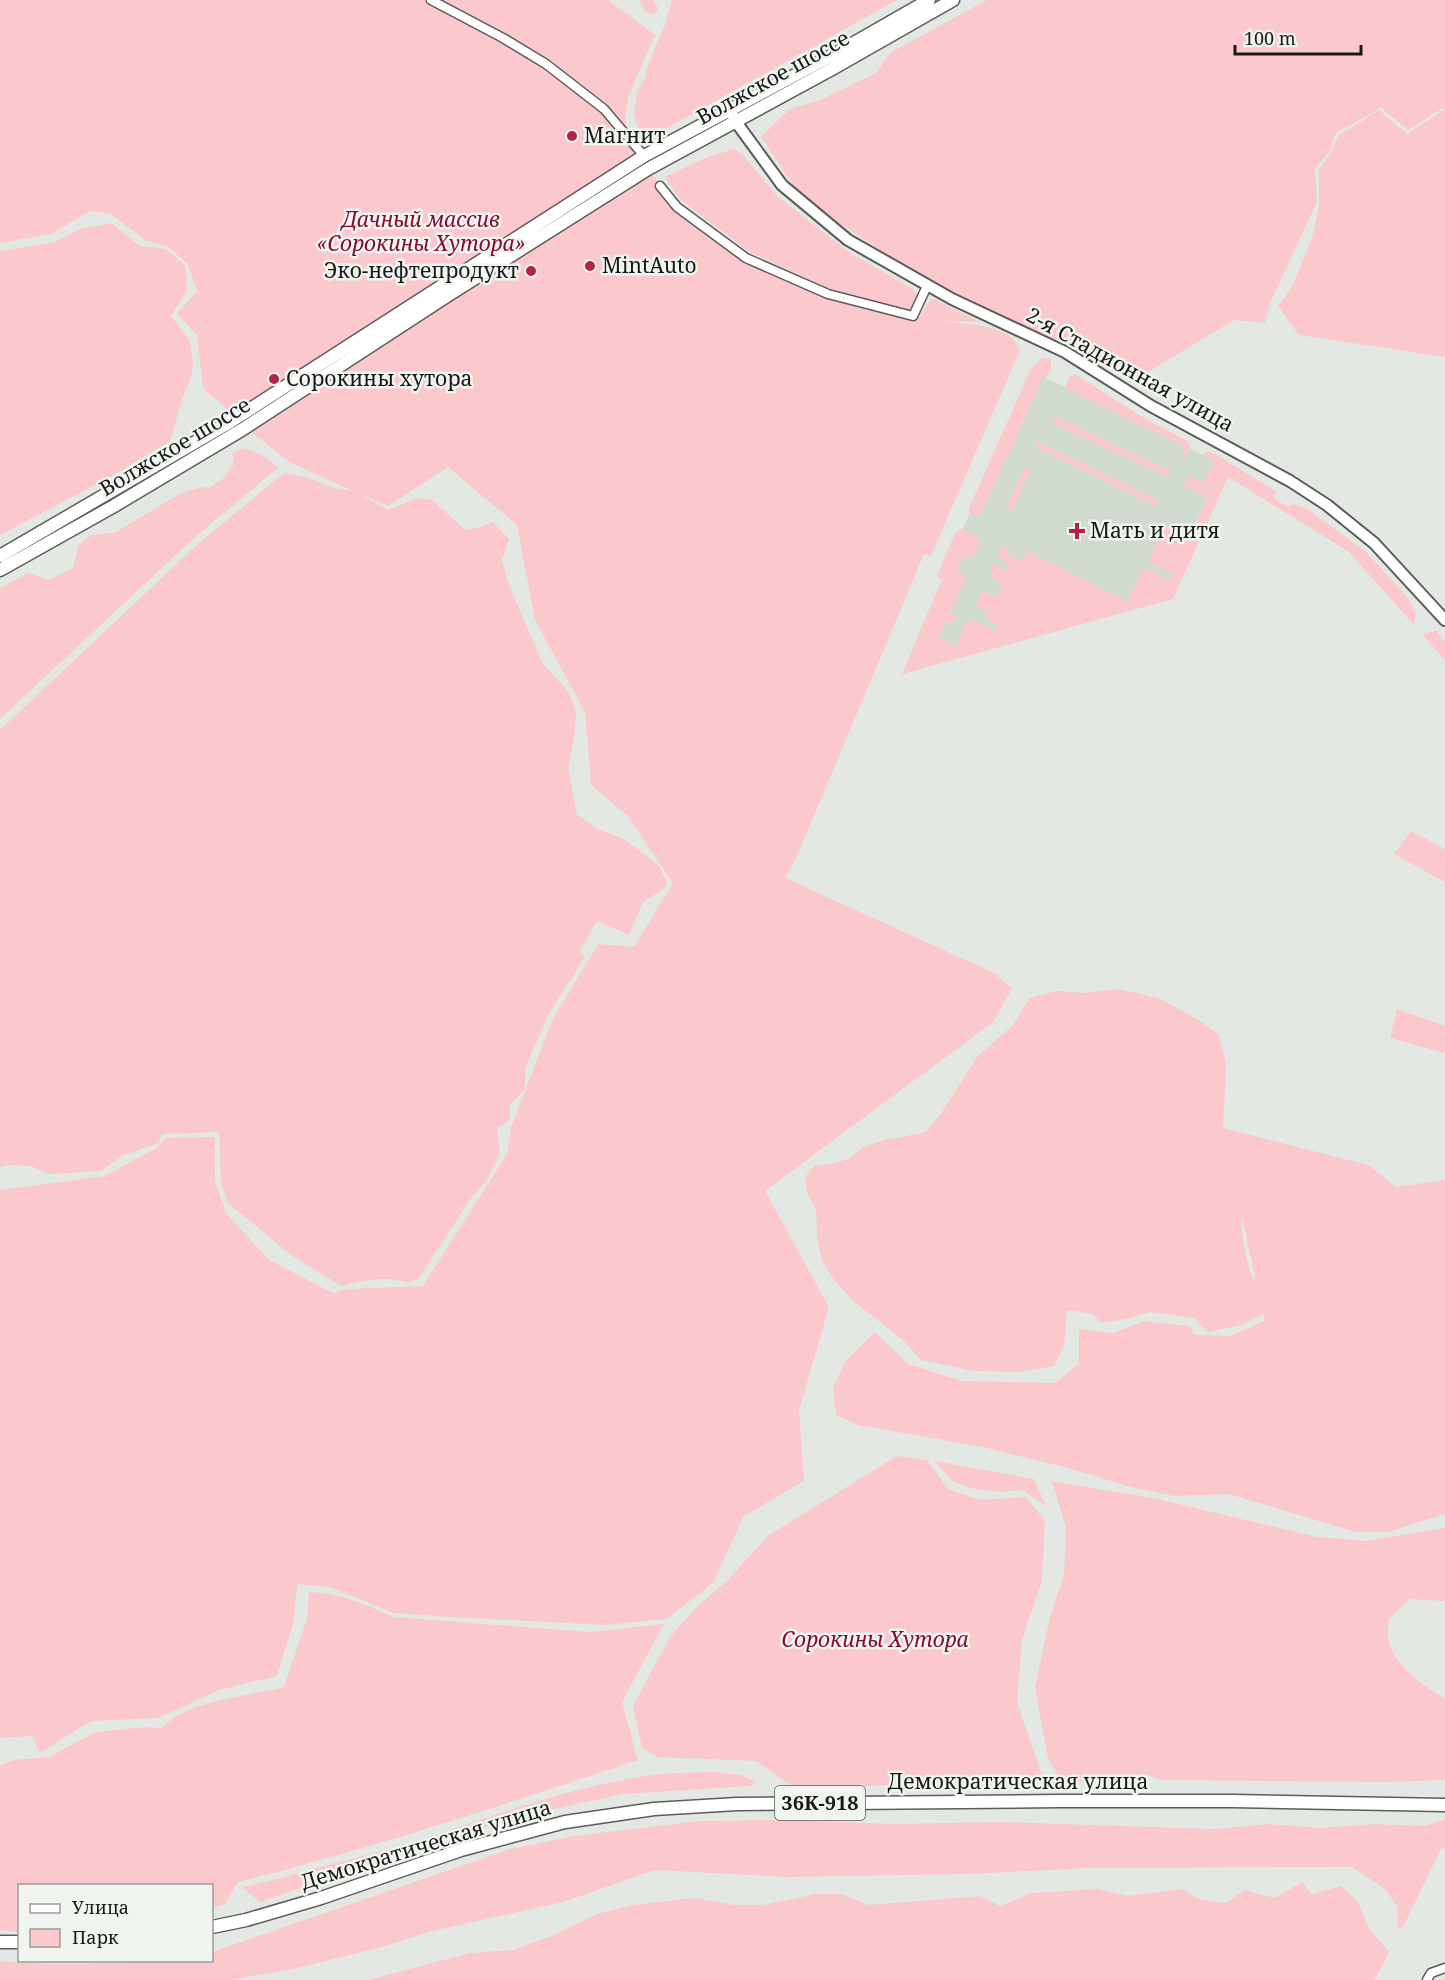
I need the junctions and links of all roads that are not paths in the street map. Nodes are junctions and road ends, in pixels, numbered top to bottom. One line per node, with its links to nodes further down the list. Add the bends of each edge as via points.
1 (431, 0): 6 (street, via 546,64 604,109)
2 (929, 0): 4 (main road, Волжское шоссе)
3 (953, 0): 5 (main road, Волжское шоссе)
4 (730, 110): 5 (main road, 2-я Стадионная улица); 6 (main road, Волжское шоссе)
5 (736, 122): 8 (main road, 2-я Стадионная улица, via 782,185 811,211 858,247); 10 (main road, Волжское шоссе, via 638,176 243,429)
6 (644, 156): 9 (main road, Волжское шоссе, via 230,422)
7 (660, 186): 8 (street, via 677,207 746,258 828,294 913,316)
8 (927, 286): 11 (main road, 2-я Стадионная улица, via 1065,352 1151,406 1268,468 1327,505 1374,543)
9 (0, 556)
10 (0, 570)
11 (1445, 620)
12 (1445, 1805): 13 (main road, Демократическая улица / 36К-918, via 1047,1801 737,1804 654,1809 565,1822 461,1850 321,1898)
13 (213, 1927)
14 (0, 1942): 15 (main road)
15 (18, 1942)
16 (1445, 1968): 17 (street, via 1431,1973)
17 (1428, 1980)

